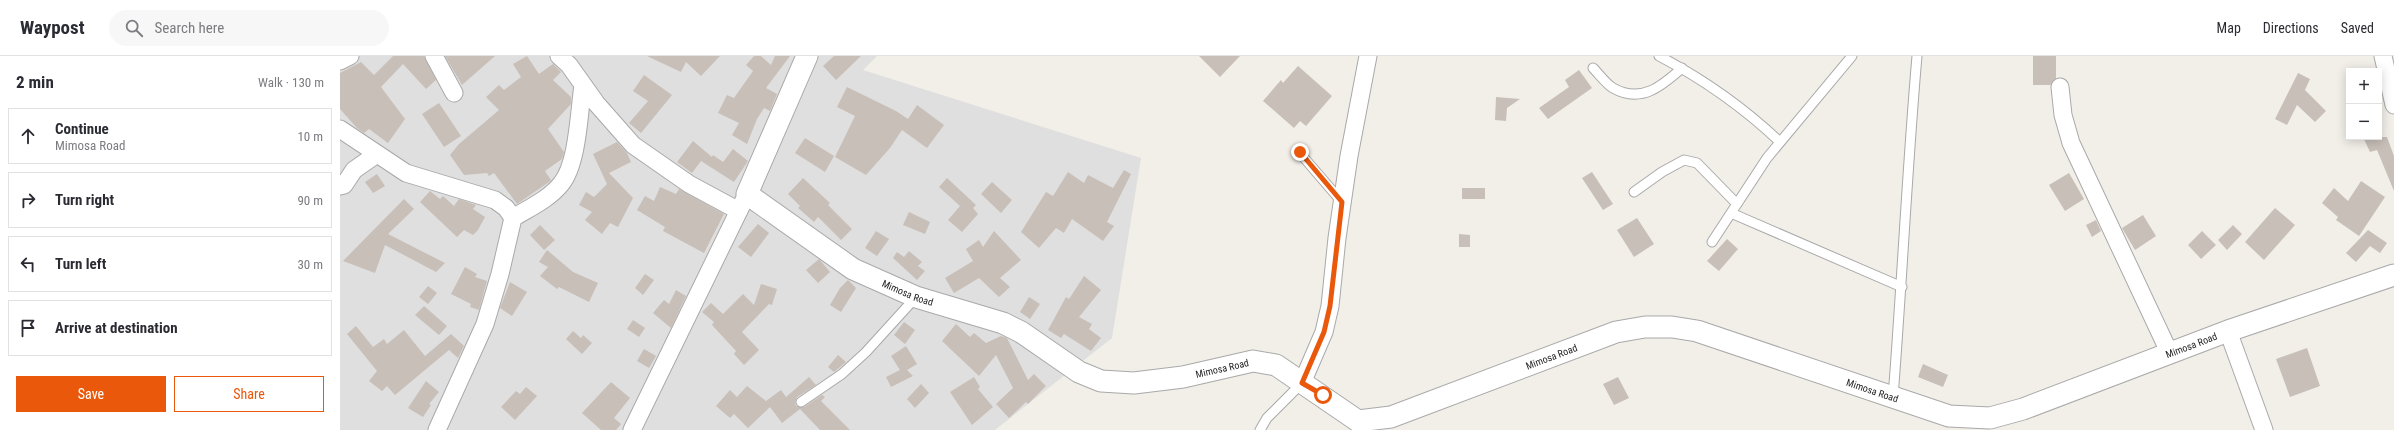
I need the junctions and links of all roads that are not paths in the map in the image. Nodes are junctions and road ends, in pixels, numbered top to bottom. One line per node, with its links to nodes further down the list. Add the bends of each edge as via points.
1 (350, 56): 10 (street)
2 (434, 56): 15 (street)
3 (807, 56): 23 (street)
4 (1368, 56): 24 (street)
5 (1659, 56): 12 (lane)
6 (1852, 56): 18 (lane)
7 (1917, 56): 30 (lane, via 1909,148)
8 (2383, 56): 16 (street)
9 (567, 59): 13 (street)
10 (340, 61)
11 (1593, 68): 12 (lane, via 1613,88 1634,94 1657,89)
12 (1682, 68): 18 (lane, via 1755,119)
13 (583, 85): 23 (street, via 619,130 646,156 689,184); 27 (street, via 572,158 565,177 555,191)
14 (2060, 87): 33 (street, via 2063,115 2071,142)
15 (454, 93)
16 (2394, 105)
17 (340, 129): 20 (street)
18 (1780, 142): 25 (lane)
19 (1300, 152): 24 (lane)
20 (378, 154): 21 (street, via 354,170 344,185); 27 (street, via 406,173 495,200 506,208)
21 (340, 186)
22 (1634, 192): 25 (lane, via 1684,160 1697,163)
23 (743, 202): 31 (street, Mimosa Road, via 853,269); 39 (street)
24 (1342, 202): 34 (street, via 1330,306 1324,332)
25 (1737, 204): 26 (lane)
26 (1731, 213): 28 (lane); 30 (lane)
27 (513, 218): 38 (street, via 485,324)
28 (1712, 242)
29 (2394, 275): 32 (street, Mimosa Road)
30 (1902, 287): 35 (lane)
31 (916, 297): 34 (street, Mimosa Road, via 1003,323 1021,332 1079,372 1101,381 1134,383 1183,377 1253,361 1276,365); 36 (lane, via 842,374)
32 (2228, 331): 33 (street, Mimosa Road); 41 (street)
33 (2170, 354): 35 (street, Mimosa Road, via 1990,418 1949,416)
34 (1302, 383): 37 (street, Mimosa Road); 40 (lane, via 1267,418)
35 (1893, 397): 37 (street, Mimosa Road, via 1697,331 1672,327 1645,327 1616,332 1391,417)
36 (801, 402)
37 (1357, 426)
38 (437, 430)
39 (632, 430)
40 (1260, 430)
41 (2264, 430)

